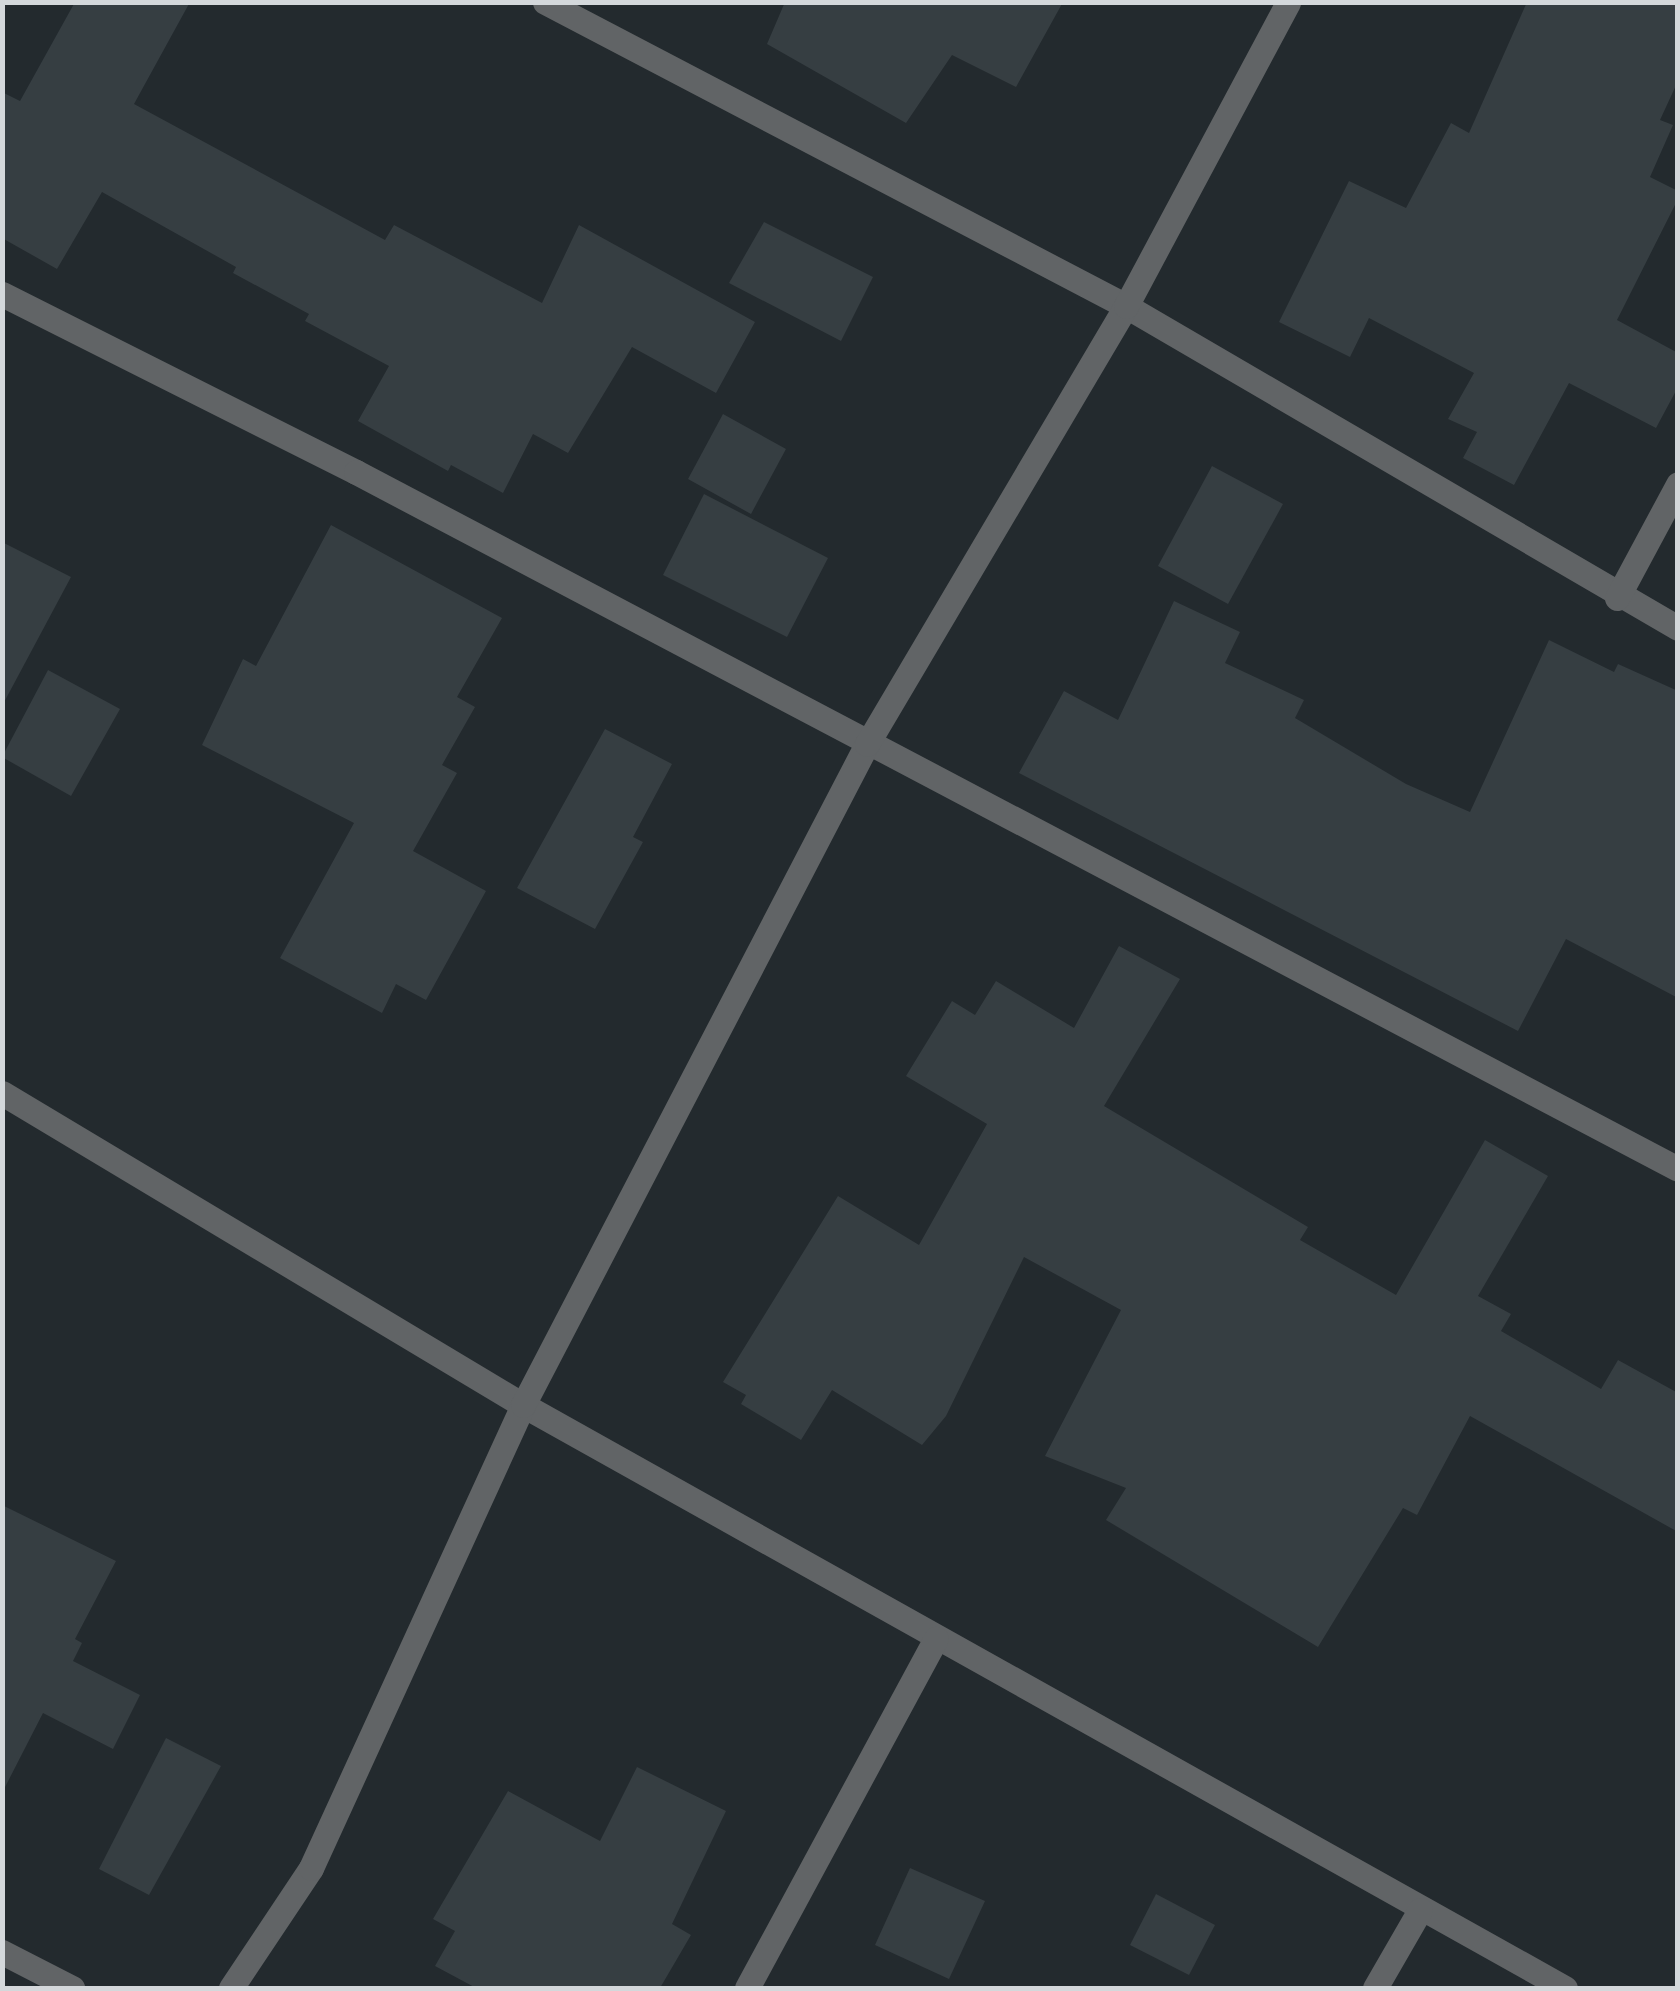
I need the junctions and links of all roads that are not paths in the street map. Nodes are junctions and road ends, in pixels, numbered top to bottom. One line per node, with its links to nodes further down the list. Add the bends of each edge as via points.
1 (545, 2): 4 (street)
2 (1288, 2): 4 (street)
3 (2, 294): 8 (street, via 356,472)
4 (1126, 306): 6 (street); 8 (street)
5 (1678, 484): 6 (street)
6 (1617, 598): 7 (street)
7 (1678, 628)
8 (867, 744): 10 (street); 11 (street)
9 (2, 1093): 11 (street)
10 (1678, 1170)
11 (522, 1406): 12 (street); 16 (street, via 311,1868)
12 (936, 1640): 13 (street); 17 (street)
13 (1420, 1910): 18 (street); 19 (street)
14 (2, 1952): 15 (street)
15 (72, 1988)
16 (231, 1988)
17 (747, 1988)
18 (1375, 1988)
19 (1565, 1988)

